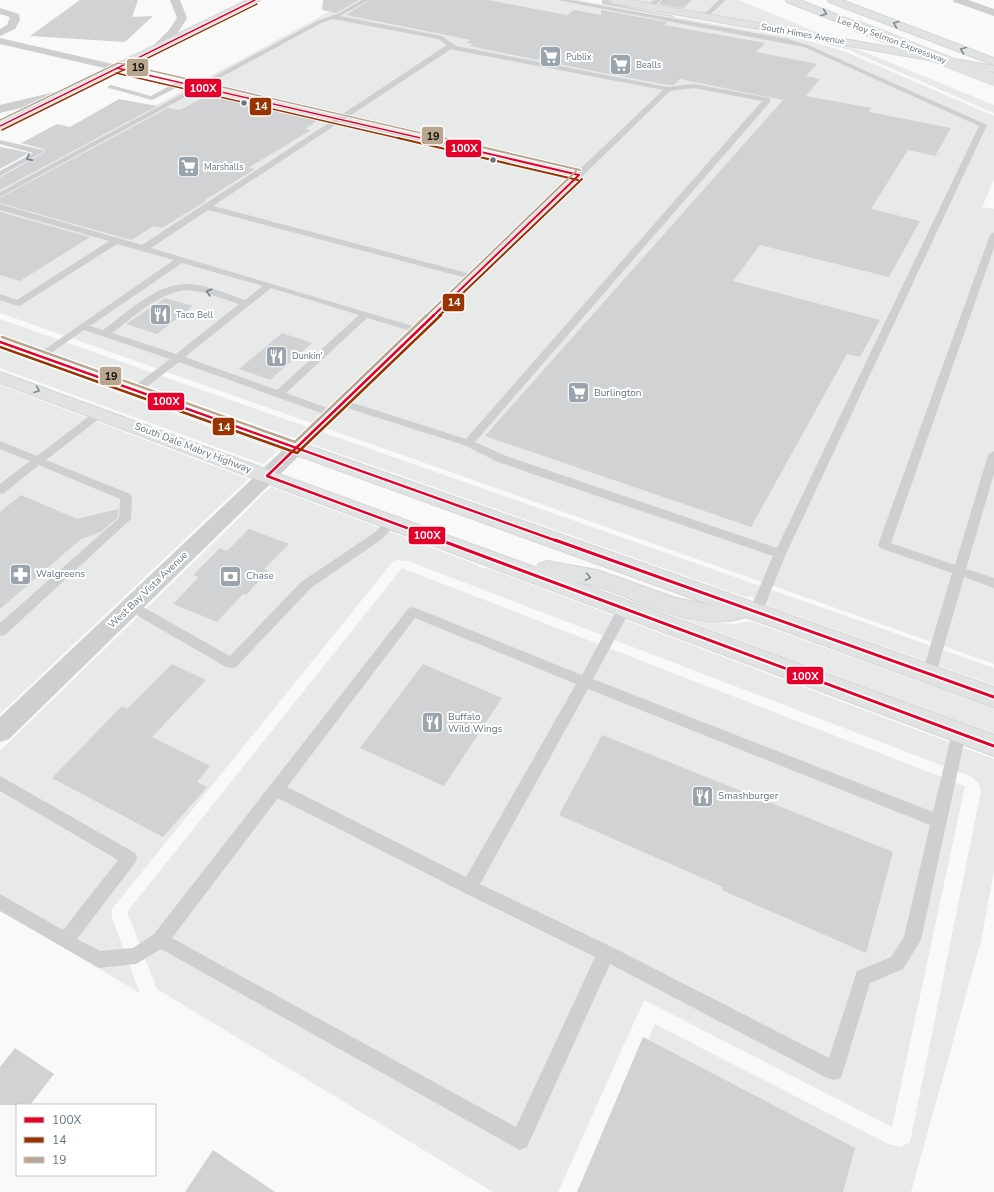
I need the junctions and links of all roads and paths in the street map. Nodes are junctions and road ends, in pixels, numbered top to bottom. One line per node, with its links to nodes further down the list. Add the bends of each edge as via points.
1 (175, 0): 20 (street, via 182,18 173,32)
2 (255, 0): 20 (main road)
3 (366, 0): 14 (lane)
4 (560, 0): 19 (lane)
5 (613, 0): 10 (main road, South Himes Avenue)
6 (723, 0): 13 (lane)
7 (791, 0): 24 (main road, Lee Roy Selmon Expressway, one-way to 24, bridge)
8 (832, 0): 21 (main road, Lee Roy Selmon Expressway, one-way to 8)
9 (958, 0): 12 (street)
10 (654, 3): 13 (main road, South Himes Avenue)
11 (0, 11): 15 (street, via 10,13 16,20)
12 (994, 13)
13 (705, 16): 16 (main road, South Himes Avenue)
14 (333, 17): 18 (lane, via 440,37); 27 (lane, via 319,22)
15 (0, 33)
16 (816, 36): 19 (lane); 23 (main road, South Himes Avenue)
17 (0, 41): 22 (street)
18 (450, 46): 28 (lane); 31 (lane)
19 (806, 46): 68 (lane, via 984,124)
20 (157, 48): 22 (main road)
21 (994, 62)
22 (117, 68): 25 (lane); 29 (main road)
23 (994, 69)
24 (994, 80)
25 (181, 83): 26 (lane, via 152,98); 27 (lane)
26 (111, 87)
27 (199, 87): 31 (lane); 36 (lane)
28 (668, 89): 35 (lane); 60 (lane, via 694,86 767,100)
29 (67, 93): 30 (street); 32 (main road)
30 (0, 108)
31 (339, 120): 35 (lane); 38 (lane)
32 (0, 126)
33 (0, 142): 34 (lane, one-way to 34, via 40,152)
34 (0, 174)
35 (579, 175): 43 (lane)
36 (0, 195)
37 (0, 207): 40 (lane)
38 (206, 207): 41 (lane); 43 (lane)
39 (994, 235): 70 (lane, via 884,545)
40 (116, 241): 41 (lane); 45 (lane, via 18,304)
41 (143, 249): 42 (lane)
42 (180, 260): 44 (lane); 48 (lane)
43 (473, 277): 49 (lane)
44 (270, 285): 46 (lane); 47 (lane)
45 (0, 297)
46 (247, 304): 50 (lane, one-way to 50, via 193,288 179,288 162,294); 53 (lane)
47 (365, 315): 49 (lane); 56 (lane)
48 (83, 327): 50 (lane); 52 (lane)
49 (417, 330): 57 (lane)
50 (105, 334): 53 (lane)
51 (0, 342): 52 (main road)
52 (40, 356): 55 (main road)
53 (178, 358): 55 (lane); 56 (lane)
54 (2, 380): 58 (main road, South Dale Mabry Highway, one-way to 58)
55 (136, 390): 62 (main road)
56 (279, 394): 59 (lane)
57 (342, 403): 59 (lane); 60 (lane)
58 (100, 413): 64 (lane); 65 (main road, South Dale Mabry Highway)
59 (331, 413): 62 (lane)
60 (468, 443): 68 (lane, via 502,459)
61 (0, 445): 64 (lane)
62 (296, 448): 65 (street, West Bay Vista Avenue); 74 (main road)
63 (994, 455): 70 (lane)
64 (38, 460): 66 (lane); 75 (lane, via 126,497 125,519)
65 (267, 476): 67 (main road, South Dale Mabry Highway); 72 (street, West Bay Vista Avenue)
66 (0, 490)
67 (392, 522): 69 (main road, South Dale Mabry Highway); 72 (lane, via 378,536 306,585 231,663)
68 (780, 554): 74 (lane)
69 (494, 560): 73 (main road, South Dale Mabry Highway); 74 (main road, one-way to 74, via 602,579 693,611 731,614)
70 (959, 572): 71 (lane); 76 (lane)
71 (994, 583)
72 (131, 606): 79 (street, West Bay Vista Avenue)
73 (624, 609): 77 (lane); 80 (main road, South Dale Mabry Highway)
74 (752, 611): 76 (main road)
75 (0, 631)
76 (929, 674): 78 (main road)
77 (585, 682): 83 (lane, via 413,612); 84 (lane); 85 (lane)
78 (994, 697)
79 (0, 732)
80 (959, 733): 81 (main road, South Dale Mabry Highway); 84 (lane)
81 (994, 746)
82 (0, 783): 88 (lane, via 129,858)
83 (276, 789): 85 (lane); 87 (lane)
84 (940, 821): 89 (lane, via 912,940 897,963 863,977 834,1071)
85 (469, 887): 89 (lane)
86 (0, 902): 88 (lane)
87 (160, 940): 88 (lane, via 136,956 99,960); 89 (lane, via 520,1140)
88 (65, 941)
89 (606, 953)

